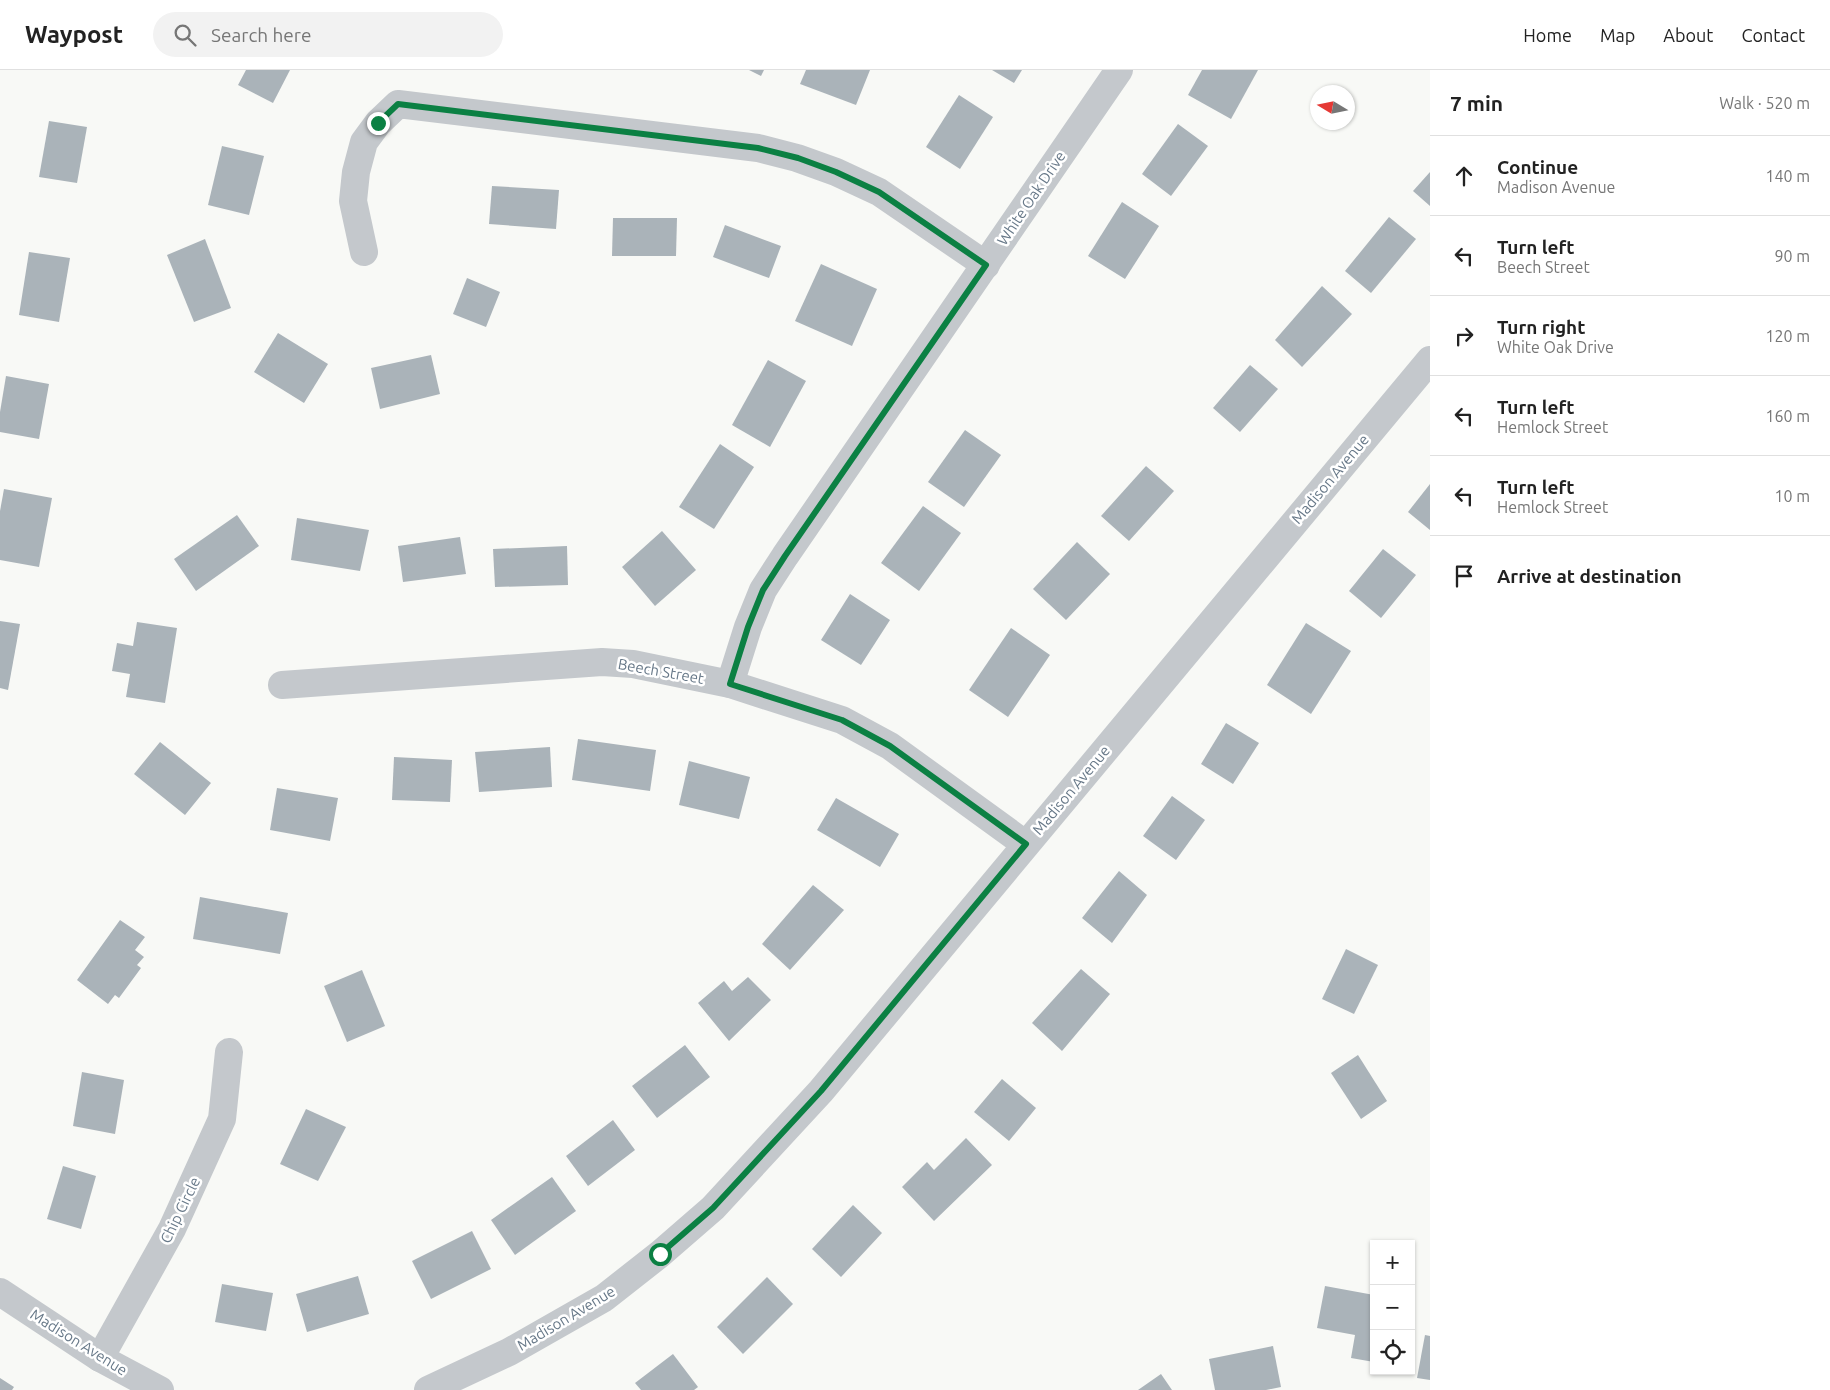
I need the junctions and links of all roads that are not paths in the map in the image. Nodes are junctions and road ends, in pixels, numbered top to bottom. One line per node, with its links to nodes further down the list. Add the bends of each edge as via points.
1 (1119, 70): 3 (street, White Oak Drive)
2 (364, 252): 3 (street, via 353,201 356,172 364,142 398,104 758,148 798,158 879,192)
3 (986, 265): 5 (street, White Oak Drive, via 763,590)
4 (1430, 360): 7 (street, Madison Avenue)
5 (730, 684): 6 (street, Beech Street, via 633,664 602,662); 7 (street, Beech Street, via 842,720 890,746)
6 (282, 685)
7 (1026, 844): 12 (street, Madison Avenue, via 821,1091 713,1208 604,1298 509,1352)
8 (229, 1052): 10 (street, Chip Circle, via 222,1119 172,1229)
9 (0, 1292): 10 (street, Madison Avenue)
10 (100, 1358): 11 (street, Madison Avenue)
11 (160, 1390)
12 (428, 1390)

